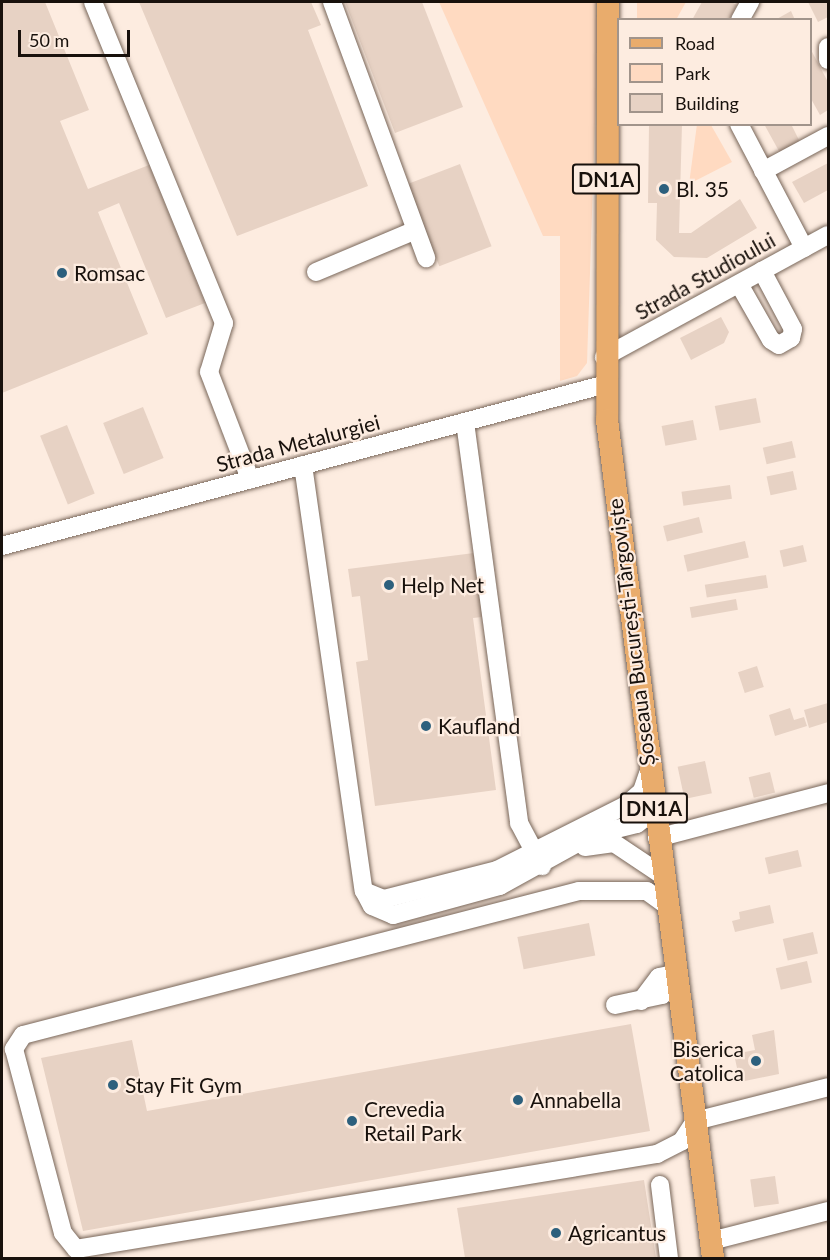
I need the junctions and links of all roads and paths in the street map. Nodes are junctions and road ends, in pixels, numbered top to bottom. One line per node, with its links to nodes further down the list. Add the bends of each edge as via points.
1 (93, 2): 22 (street, via 224,322 209,372)
2 (332, 2): 11 (street)
3 (608, 2): 18 (main road, Șoseaua București-Târgoviște / DN1A)
4 (750, 2): 5 (street)
5 (741, 18)
6 (828, 47): 7 (street)
7 (828, 60)
8 (740, 126): 10 (street)
9 (828, 136): 10 (street)
10 (763, 171): 13 (street)
11 (416, 230): 14 (street); 16 (street)
12 (828, 235): 13 (street, Strada Studioului)
13 (804, 249): 15 (street, Strada Studioului)
14 (426, 258)
15 (762, 271): 17 (street, Strada Studioului); 17 (street, via 793,328 791,338 779,345 771,340)
16 (316, 272)
17 (739, 284): 18 (street, Strada Studioului)
18 (604, 357): 19 (main road, Șoseaua București-Târgoviște / DN1A)
19 (606, 384): 20 (street, Strada Metalurgiei); 24 (main road, Șoseaua București-Târgoviște / DN1A)
20 (465, 422): 21 (street, Strada Metalurgiei); 27 (street)
21 (303, 465): 22 (street, Strada Metalurgiei); 34 (street)
22 (250, 479): 23 (street, Strada Metalurgiei)
23 (2, 546)
24 (648, 774): 26 (main road, Șoseaua București-Târgoviște / DN1A); 29 (street, via 642,791 626,805)
25 (828, 793): 28 (street)
26 (654, 810): 28 (main road, Șoseaua București-Târgoviște / DN1A); 31 (street, via 637,824 592,835)
27 (519, 823): 29 (street, via 534,836); 30 (street)
28 (657, 838): 33 (main road, Șoseaua București-Târgoviște / DN1A)
29 (553, 839): 30 (street)
30 (533, 849): 32 (street); 34 (street, via 466,879 384,898)
31 (564, 854): 32 (street); 33 (street, via 597,842 614,843)
32 (542, 866): 34 (street, via 500,886 393,915 372,906)
33 (662, 875): 35 (main road, Șoseaua București-Târgoviște / DN1A)
34 (364, 891)
35 (666, 905): 36 (main road, Șoseaua București-Târgoviște / DN1A); 41 (street, via 647,891 579,891 23,1035 14,1049 63,1233 76,1249 657,1154 682,1140)
36 (676, 978): 37 (street, via 659,977); 39 (main road, Șoseaua București-Târgoviște / DN1A)
37 (641, 1001): 38 (street); 39 (street)
38 (615, 1005)
39 (680, 1012): 41 (main road, Șoseaua București-Târgoviște / DN1A)
40 (828, 1087): 41 (street)
41 (695, 1121): 44 (main road, Șoseaua București-Târgoviște / DN1A)
42 (660, 1185): 45 (street)
43 (828, 1211): 44 (street)
44 (712, 1250)
45 (669, 1258)

